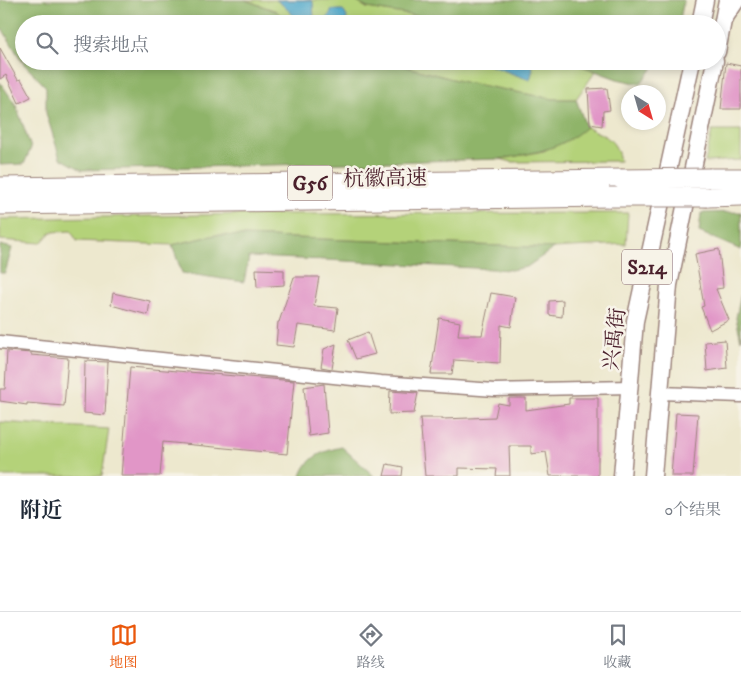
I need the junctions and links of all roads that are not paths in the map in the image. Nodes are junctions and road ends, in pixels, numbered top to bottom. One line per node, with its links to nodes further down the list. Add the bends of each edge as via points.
1 (705, 0): 4 (main road)
2 (727, 0): 5 (main road)
3 (739, 0): 6 (street)
4 (702, 15)
5 (724, 15)
6 (726, 20)
7 (690, 70): 14 (main road, 兴禹街 / S214, via 635,321)
8 (713, 70): 15 (main road, S214, via 669,285)
9 (741, 178): 10 (highway, 杭徽高速 / G56, bridge)
10 (0, 187)
11 (741, 196): 12 (highway, 杭徽高速 / G56, bridge)
12 (0, 205)
13 (0, 342): 14 (street, via 342,379 495,390)
14 (630, 387): 17 (main road, 兴禹街 / S214)
15 (660, 393): 16 (street); 18 (main road, S214)
16 (741, 396)
17 (622, 476)
18 (653, 476)

